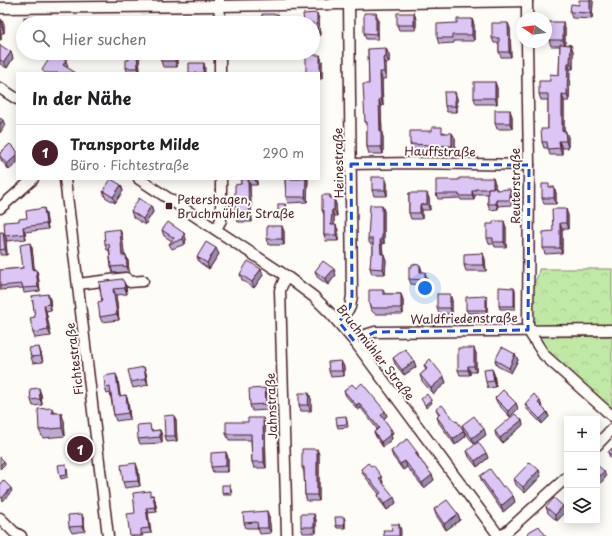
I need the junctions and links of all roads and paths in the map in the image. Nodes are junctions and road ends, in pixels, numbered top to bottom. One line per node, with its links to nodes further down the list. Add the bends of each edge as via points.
1 (527, 0): 2 (street); 5 (street)
2 (349, 2): 3 (street); 12 (street, Heinestraße)
3 (219, 3): 4 (street); 6 (street)
4 (0, 8)
5 (527, 12)
6 (220, 16)
7 (528, 48): 13 (street, Reuterstraße)
8 (220, 60): 9 (street)
9 (220, 72)
10 (0, 88): 11 (street)
11 (16, 98)
12 (351, 164): 13 (street, Hauffstraße); 23 (street, Heinestraße, via 352,296 350,307)
13 (529, 165): 24 (street, Reuterstraße)
14 (32, 180): 18 (street)
15 (65, 180): 22 (street, Fichtestraße)
16 (141, 180): 19 (street, Bruchmühler Straße)
17 (221, 180): 19 (street, via 222,214)
18 (0, 208)
19 (216, 230): 20 (street, Bruchmühler Straße)
20 (286, 276): 23 (street, Bruchmühler Straße, via 314,297); 34 (street, Jahnstraße, via 280,290)
21 (143, 280): 22 (street, via 130,282 126,278)
22 (78, 284): 33 (street, Fichtestraße)
23 (339, 322): 26 (street, Bruchmühler Straße)
24 (528, 330): 25 (street); 26 (street, Waldfriedenstraße, via 375,332); 27 (street, Waldfriedenstraße, via 544,355)
25 (612, 330)
26 (355, 342): 35 (street, Bruchmühler Straße)
27 (612, 416)
28 (612, 429): 29 (street)
29 (600, 442)
30 (564, 480): 36 (street)
31 (0, 518): 32 (street)
32 (21, 536)
33 (108, 536)
34 (287, 536)
35 (499, 536)
36 (502, 536)

